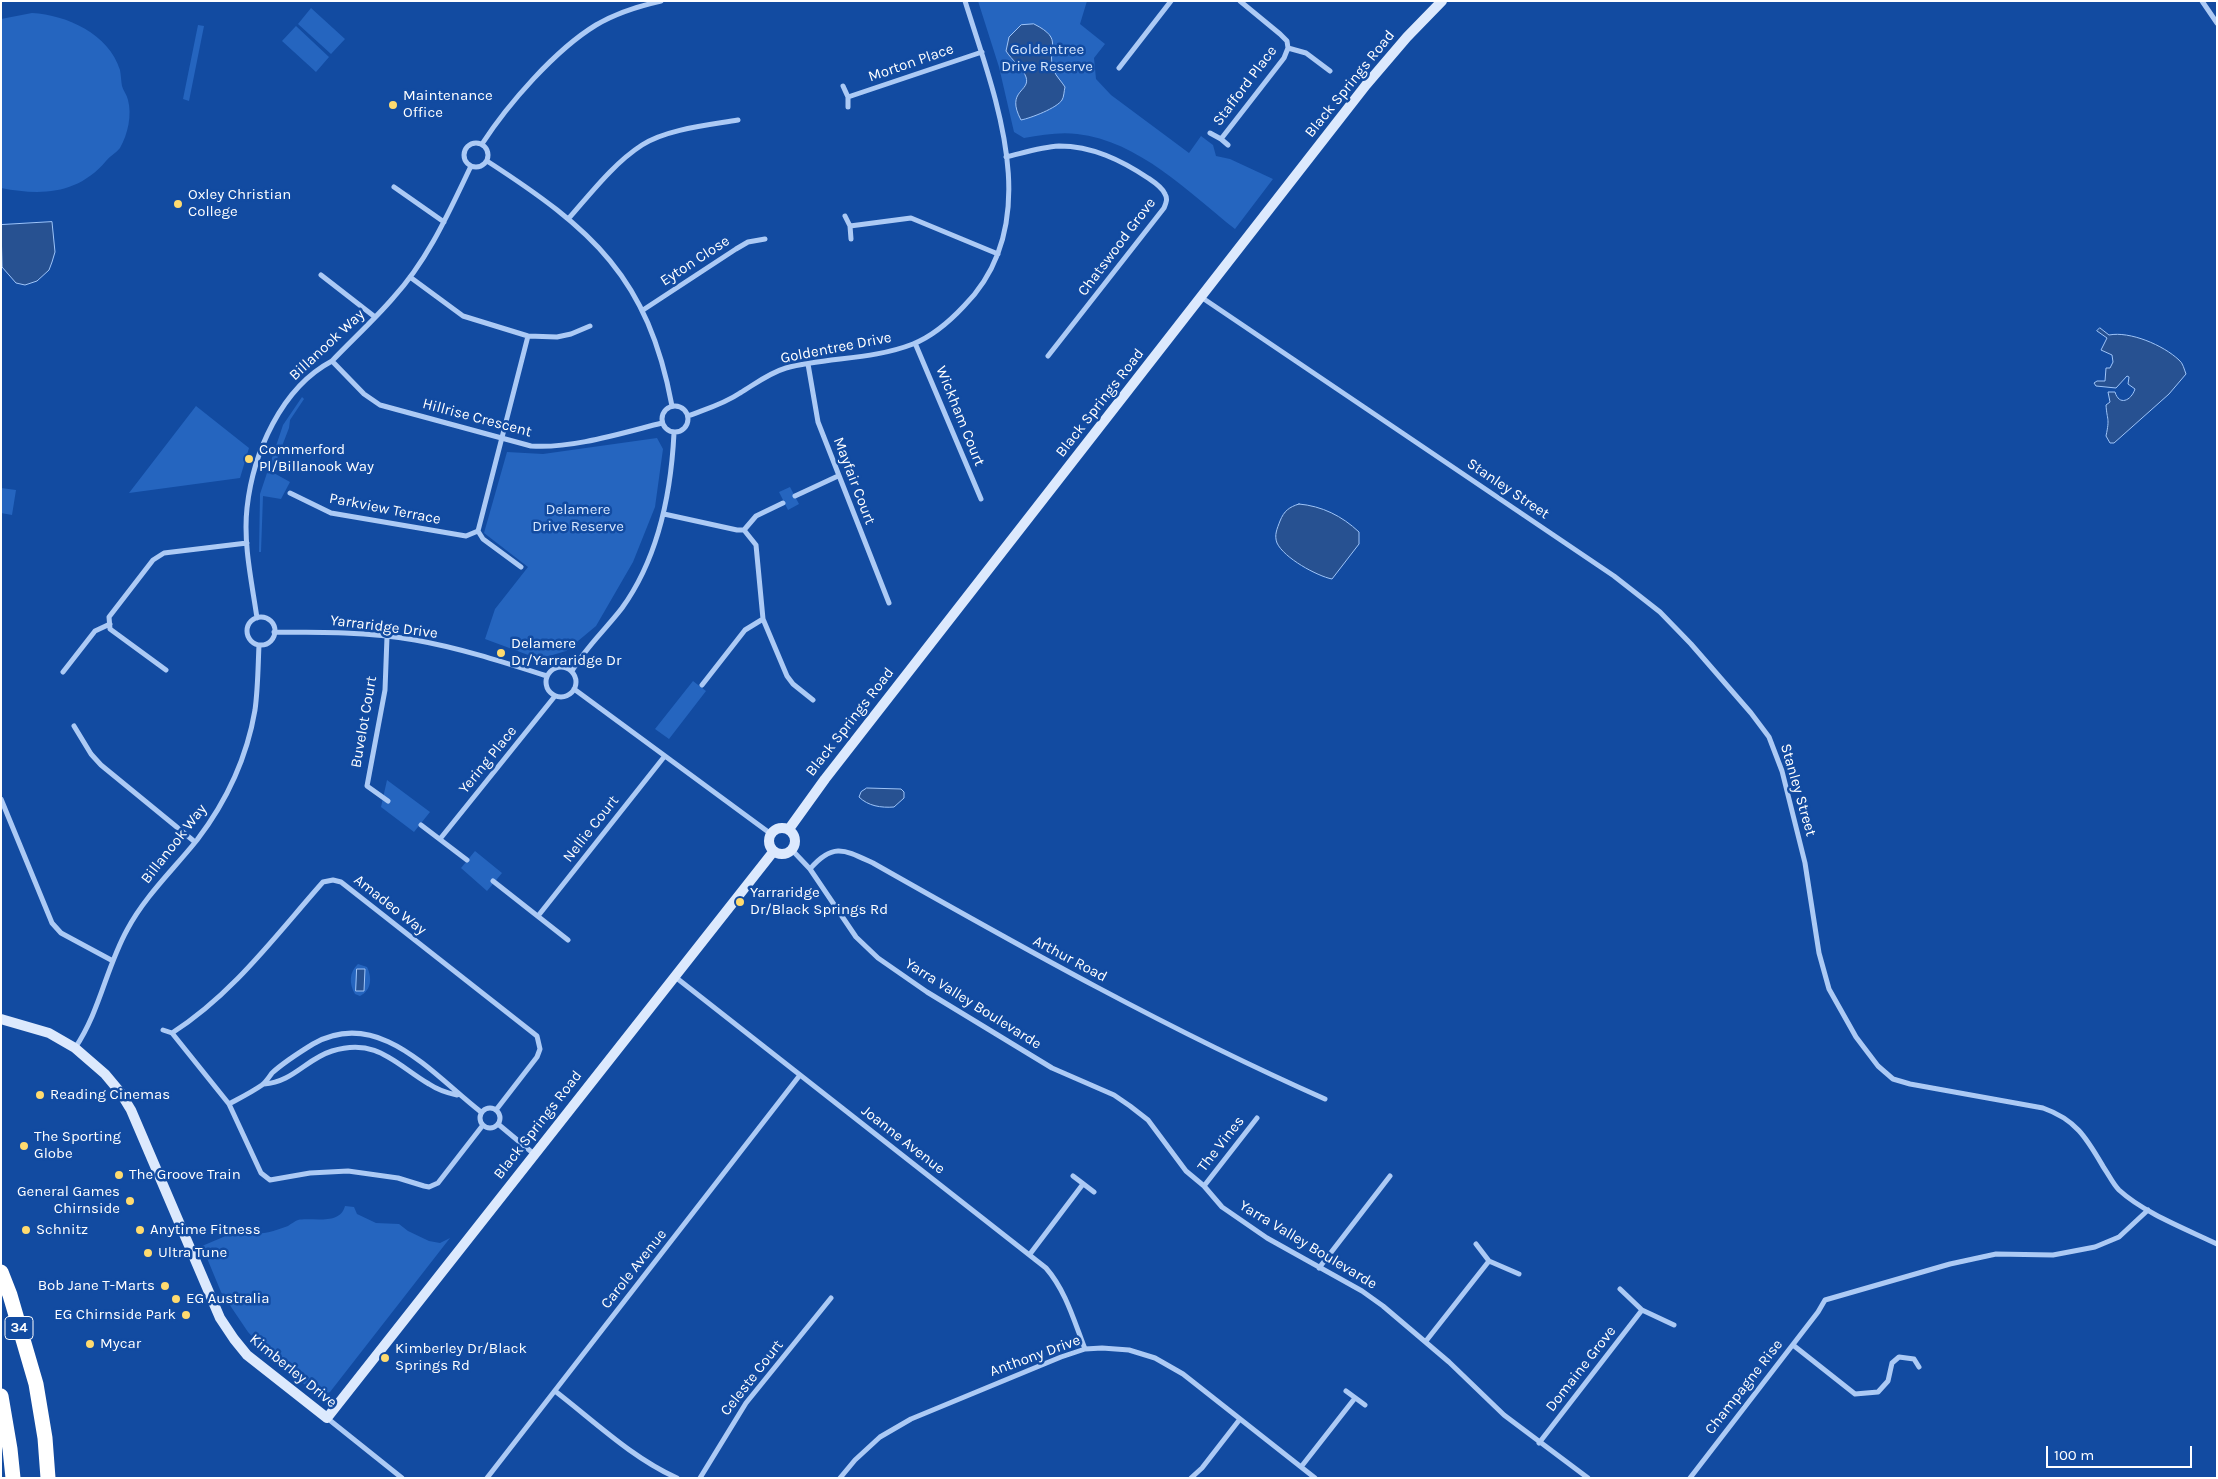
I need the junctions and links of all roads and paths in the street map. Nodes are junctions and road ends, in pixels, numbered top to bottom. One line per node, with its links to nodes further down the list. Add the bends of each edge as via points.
1 (661, 1): 18 (street, via 618,14 574,41 524,90)
2 (965, 1): 9 (street, Goldentree Drive)
3 (1171, 1): 10 (street)
4 (1240, 1): 8 (street, via 1287,40)
5 (1442, 1): 33 (main road, Black Springs Road, via 1407,36 1366,86)
6 (2202, 1): 7 (street)
7 (2217, 23)
8 (1288, 48): 11 (street, via 1306,53); 17 (street, Stafford Place, via 1284,58)
9 (982, 52): 13 (street, Morton Place); 20 (street, Goldentree Drive)
10 (1119, 68)
11 (1330, 71)
12 (843, 86): 13 (street)
13 (848, 97): 14 (street)
14 (848, 108)
15 (738, 120): 25 (street, via 684,129 643,144 615,168)
16 (1210, 133): 17 (street, Stafford Place)
17 (1222, 139): 19 (street, Stafford Place)
18 (482, 144): 21 (street, via 488,152); 22 (street, via 474,143 466,148 464,158)
19 (1228, 145)
20 (1006, 157): 30 (street, Goldentree Drive, via 1009,205 1006,231); 39 (street, Chatswood Grove, via 1058,146 1093,151 1131,167 1158,185 1167,200)
21 (487, 161): 22 (street, via 480,166); 25 (street)
22 (471, 166): 26 (street, Billanook Way)
23 (394, 187): 26 (street)
24 (845, 216): 27 (street)
25 (569, 218): 34 (street, via 617,269)
26 (444, 222): 32 (street, Billanook Way)
27 (850, 226): 29 (street); 30 (street, via 911,218)
28 (764, 239): 34 (street, Eyton Close, via 748,242 736,249)
29 (851, 239)
30 (998, 254): 38 (street, Goldentree Drive, via 986,279 971,299 953,318)
31 (321, 275): 35 (street)
32 (410, 277): 35 (street, Billanook Way); 37 (street, via 463,316)
33 (1201, 297): 77 (main road, Black Springs Road); 110 (street, Stanley Street, via 1614,576 1660,612 1691,644 1769,738 1782,771 1805,863 1819,953 1829,990 1878,1066 1892,1078 1910,1084 2043,1108 2060,1114 2085,1136 2118,1189)
34 (643, 310): 42 (street, via 662,363)
35 (375, 318): 40 (street, Billanook Way)
36 (590, 326): 37 (street, via 557,337)
37 (528, 336): 46 (street)
38 (915, 343): 41 (street, Goldentree Drive, via 872,355); 50 (street, Wickham Court)
39 (1048, 356)
40 (332, 361): 46 (street, Hillrise Crescent, via 364,394 380,405); 55 (street, Billanook Way, via 319,368 291,396 266,439 255,464 248,502)
41 (808, 364): 43 (street, Goldentree Drive, via 769,374 725,402); 47 (street, Mayfair Court, via 818,422)
42 (672, 406): 43 (street, via 683,409); 44 (street, via 664,411)
43 (688, 416): 45 (street, via 685,428)
44 (662, 423): 45 (street, via 666,430); 46 (street, Hillrise Crescent, via 601,438 541,447)
45 (674, 433): 52 (street)
46 (501, 438): 54 (street)
47 (838, 476): 49 (street); 57 (street, Mayfair Court)
48 (290, 493): 54 (street, Parkview Terrace, via 331,513 466,536)
49 (795, 496)
50 (981, 500)
51 (783, 503): 53 (street, via 756,516)
52 (664, 514): 53 (street); 66 (street, via 636,586)
53 (744, 530): 59 (street, via 756,545)
54 (478, 531): 56 (street, via 483,539)
55 (247, 542): 58 (street, Billanook Way); 60 (street, via 164,553 153,560 119,601 109,616)
56 (521, 567)
57 (888, 603)
58 (257, 618): 61 (street, via 269,620); 63 (street, via 247,633 251,641)
59 (763, 619): 68 (street, via 745,630); 71 (street, via 787,676)
60 (110, 624): 64 (street, via 110,629); 65 (street, via 95,631)
61 (274, 632): 62 (street, Yarraridge Drive); 63 (street, via 268,643)
62 (387, 637): 67 (street, Yarraridge Drive, via 450,648); 75 (street, Buvelot Court, via 385,690 366,786)
63 (260, 645): 80 (street, Billanook Way, via 255,708 240,765 220,806)
64 (166, 670)
65 (63, 672)
66 (572, 672): 67 (street, via 560,666); 69 (street, via 576,680)
67 (547, 676): 70 (street, via 548,690)
68 (702, 685)
69 (574, 689): 70 (street, via 568,695); 73 (street)
70 (555, 696): 79 (street, Yering Place)
71 (814, 700)
72 (74, 726): 80 (street, via 101,765)
73 (664, 757): 78 (street); 86 (street, Nellie Court)
74 (1, 799): 88 (street, via 52,923 61,933)
75 (388, 801)
76 (421, 825): 79 (street)
77 (788, 829): 78 (main road, via 781,828); 81 (main road, via 795,839)
78 (771, 834): 82 (main road, via 769,845)
79 (440, 839): 83 (street)
80 (195, 842): 88 (street, Billanook Way, via 145,902 126,930)
81 (792, 850): 82 (main road, via 781,855); 84 (street, Yarra Valley Boulevarde)
82 (773, 852): 89 (main road, Black Springs Road)
83 (467, 860)
84 (810, 869): 97 (street, Arthur Road, via 820,857 832,850 848,852 873,863 1065,972 1272,1076); 108 (street, Yarra Valley Boulevarde, via 856,937 878,958 1052,1068 1114,1095 1130,1106 1148,1120 1186,1170)
85 (493, 882): 86 (street)
86 (538, 916): 87 (street)
87 (568, 940)
88 (113, 961): 93 (street, Billanook Way, via 87,1030)
89 (674, 976): 94 (street, Joanne Avenue); 104 (main road, Black Springs Road)
90 (1, 1019): 93 (main road, Kimberley Drive, via 49,1033)
91 (163, 1030): 92 (street)
92 (172, 1033): 98 (street); 99 (street, Amadeo Way, via 228,990 323,882 333,880 341,882 537,1036 540,1050 537,1057)
93 (75, 1048): 131 (main road, Kimberley Drive, via 105,1074 131,1110 216,1310 234,1339 256,1363)
94 (800, 1075): 113 (street, Joanne Avenue); 126 (street, Carole Avenue)
95 (264, 1084): 96 (street, via 287,1079 330,1052 359,1047 385,1054 428,1084); 96 (street, via 272,1073 314,1044 333,1037 358,1034 395,1044); 98 (street)
96 (460, 1096): 100 (street)
97 (1325, 1099)
98 (229, 1104): 103 (street, via 261,1174 270,1180 348,1171 378,1174 429,1187 438,1183)
99 (496, 1110): 100 (street, via 488,1108); 102 (street, via 500,1118)
100 (481, 1112): 103 (street)
101 (1257, 1118): 108 (street, The Vines)
102 (498, 1124): 103 (street, via 490,1128); 104 (street)
103 (483, 1125)
104 (534, 1154): 131 (main road, Black Springs Road)
105 (1073, 1176): 107 (street)
106 (1390, 1176): 115 (street)
107 (1083, 1184): 109 (street); 113 (street)
108 (1204, 1186): 115 (street, Yarra Valley Boulevarde, via 1222,1207 1242,1222)
109 (1094, 1192)
110 (2148, 1210): 112 (street, Stanley Street); 123 (street, Champagne Rise, via 2119,1237 2095,1247 2053,1255 1996,1254 1825,1300)
111 (1476, 1244): 114 (street)
112 (2217, 1244)
113 (1030, 1254): 124 (street, Joanne Avenue, via 1056,1280)
114 (1489, 1261): 117 (street); 122 (street)
115 (1319, 1268): 122 (street, Yarra Valley Boulevarde, via 1369,1296)
116 (1, 1272): 136 (highway, 34, via 36,1384)
117 (1519, 1274)
118 (1620, 1289): 120 (street)
119 (831, 1298): 140 (street, Celeste Court, via 746,1403)
120 (1642, 1310): 121 (street); 133 (street, Domaine Grove)
121 (1674, 1325)
122 (1426, 1341): 133 (street, Yarra Valley Boulevarde, via 1497,1409)
123 (1793, 1345): 125 (street, via 1854,1394 1878,1392 1888,1381 1892,1363 1899,1357 1914,1359); 145 (street, Champagne Rise)
124 (1085, 1349): 132 (street, Anthony Drive, via 1117,1348 1155,1358); 141 (street, Anthony Drive, via 911,1418 880,1437)
125 (1918, 1367)
126 (555, 1391): 138 (street, Carole Avenue); 139 (street, via 640,1458)
127 (1346, 1391): 129 (street)
128 (1, 1396): 135 (highway)
129 (1355, 1398): 130 (street); 134 (street)
130 (1365, 1406)
131 (327, 1418): 137 (street, Kimberley Drive)
132 (1240, 1418): 134 (street, Anthony Drive); 142 (street)
133 (1539, 1443): 144 (street, Yarra Valley Boulevarde)
134 (1301, 1467): 143 (street, Anthony Drive)
135 (13, 1478)
136 (48, 1478)
137 (402, 1478)
138 (487, 1478)
139 (677, 1478)
140 (700, 1478)
141 (840, 1478)
142 (1191, 1478)
143 (1315, 1478)
144 (1588, 1478)
145 (1690, 1478)

